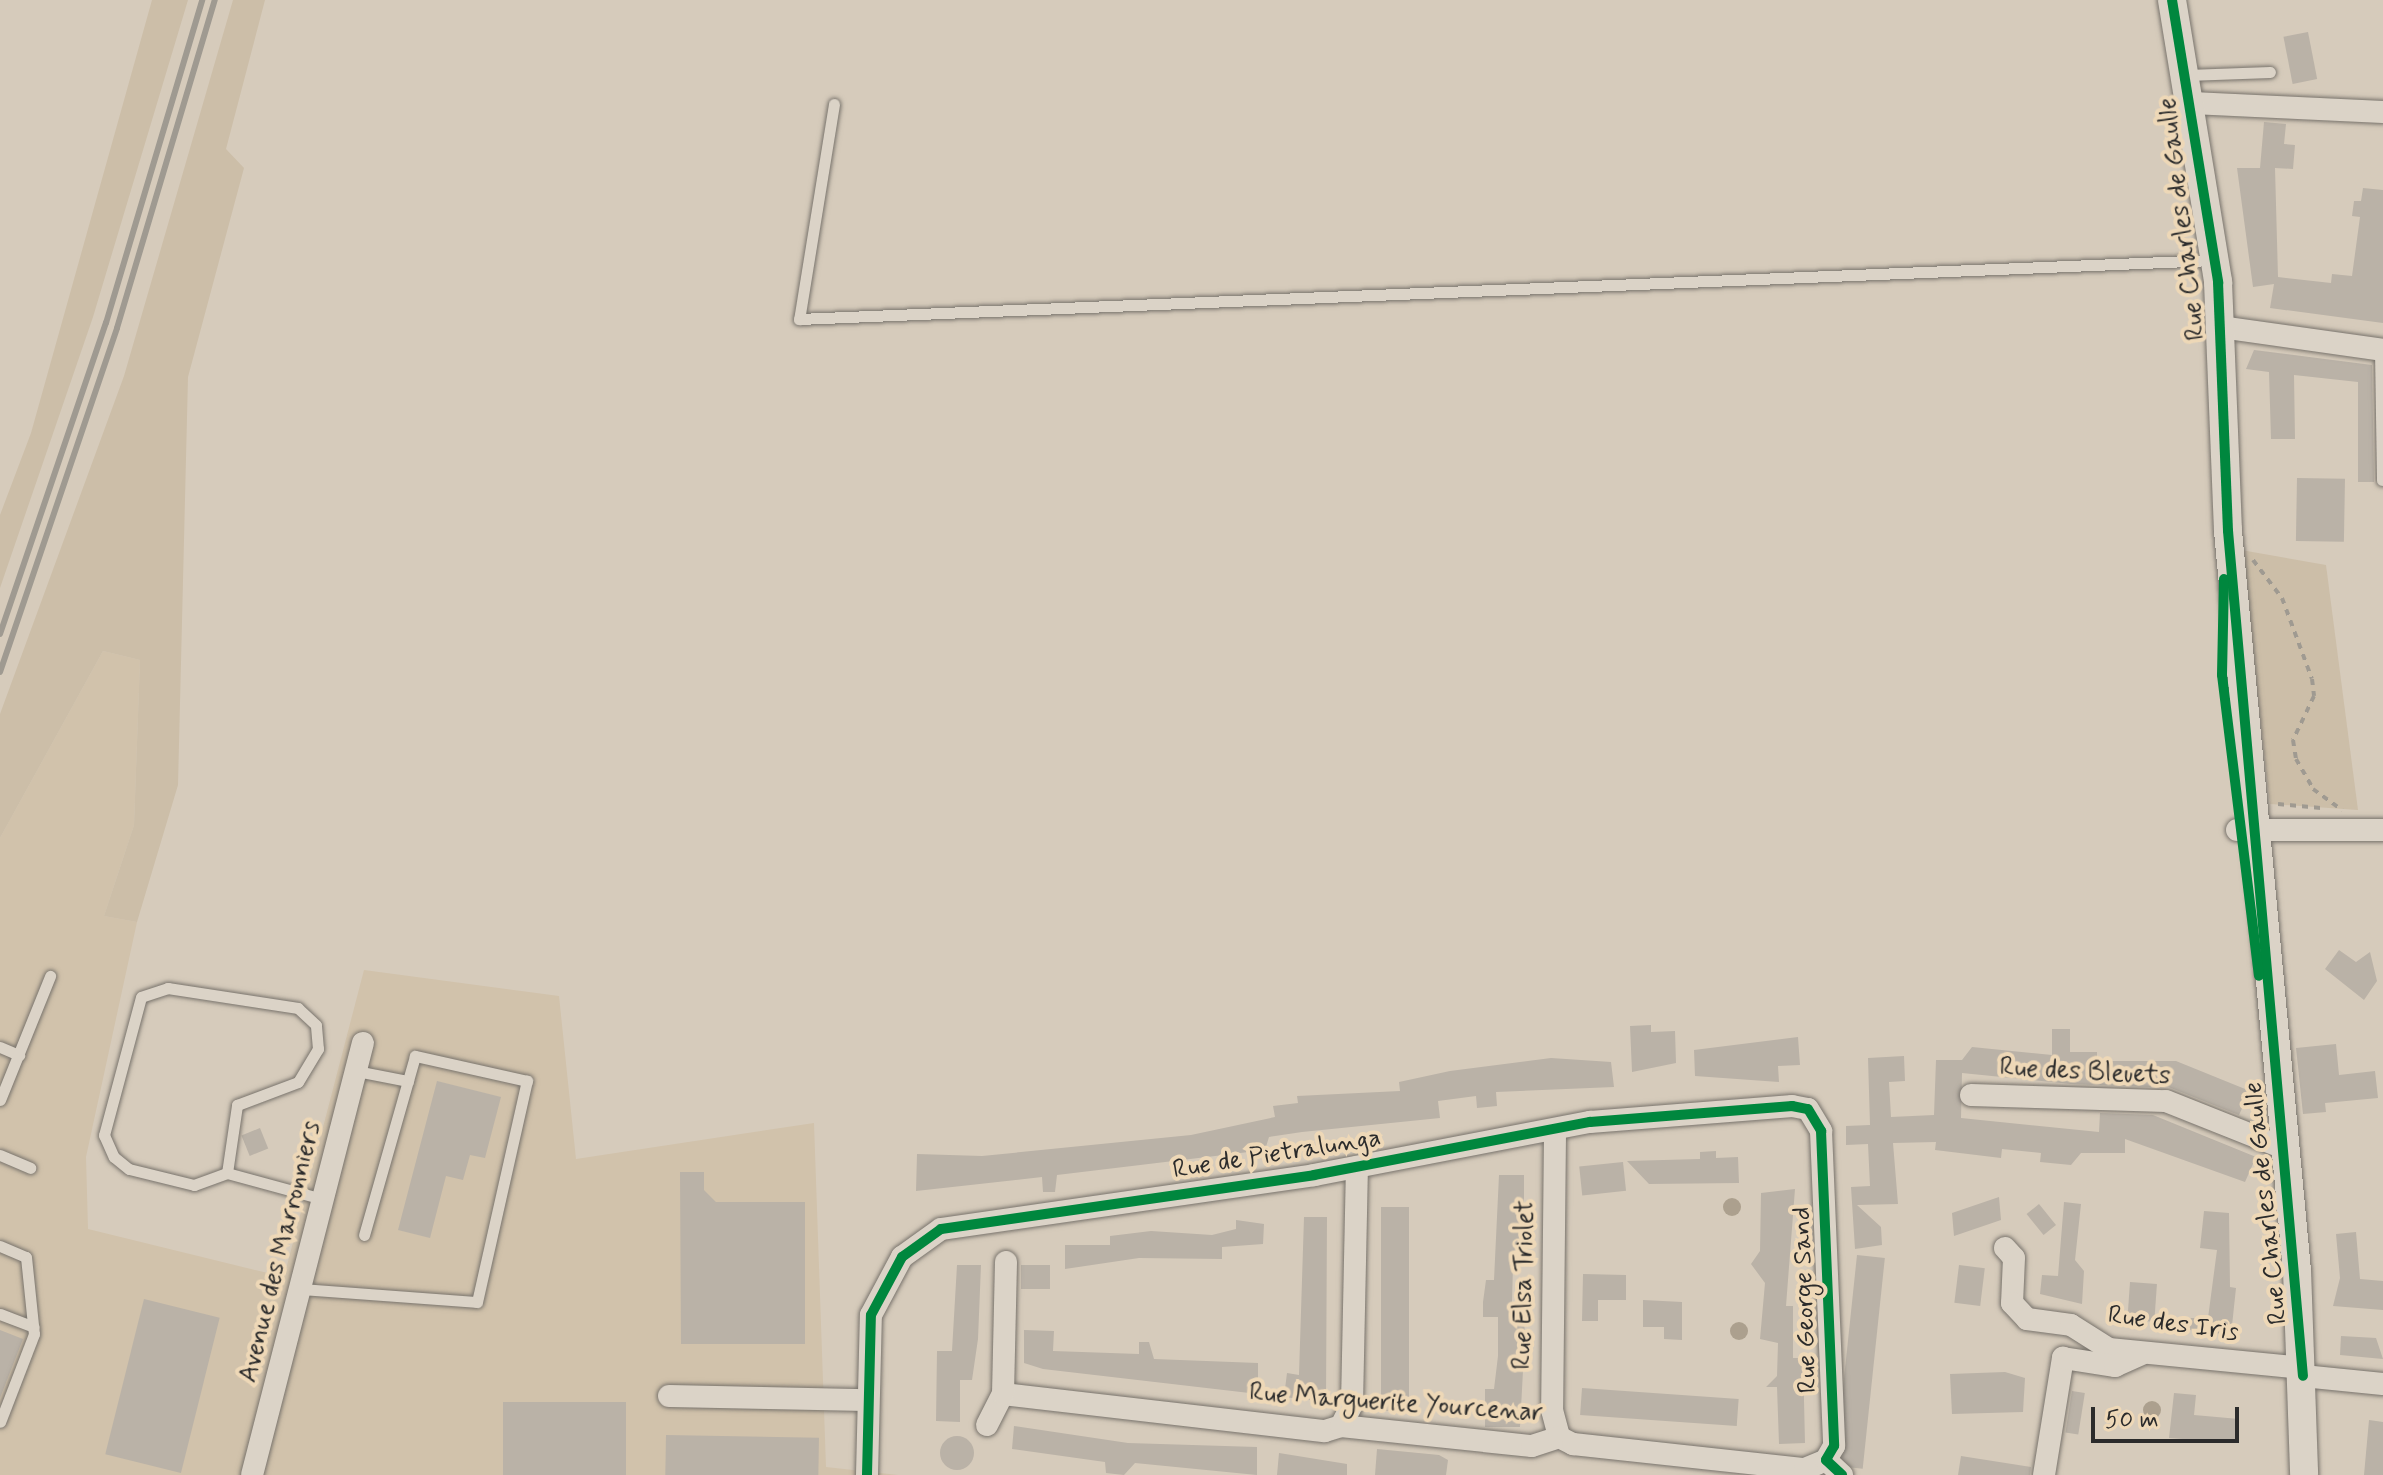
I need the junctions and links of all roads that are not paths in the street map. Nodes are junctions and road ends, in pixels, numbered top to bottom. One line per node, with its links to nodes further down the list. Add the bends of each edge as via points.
1 (2172, 0): 3 (street, Rue Charles de Gaulle)
2 (2270, 72): 3 (lane)
3 (2187, 75): 4 (street, Rue Charles de Gaulle)
4 (2192, 103): 6 (street); 7 (street, Rue Charles de Gaulle)
5 (834, 104): 7 (lane, via 799,319)
6 (2383, 112)
7 (2216, 260): 8 (street, Rue Charles de Gaulle)
8 (2220, 327): 9 (street); 11 (street, Rue Charles de Gaulle, via 2228,531 2221,659)
9 (2382, 350): 10 (lane)
10 (2382, 480)
11 (2246, 830): 12 (street); 23 (street, Rue Charles de Gaulle)
12 (2380, 830)
13 (50, 976): 16 (lane)
14 (363, 1043): 17 (street, Avenue des Marronniers)
15 (0, 1047): 16 (lane)
16 (19, 1055): 20 (lane)
17 (356, 1071): 18 (lane); 28 (street, Avenue des Marronniers)
18 (408, 1081): 29 (lane); 33 (lane, via 415,1056 527,1081 477,1302)
19 (1971, 1095): 23 (street, Rue des Bleuets, via 2166,1101)
20 (0, 1100)
21 (1814, 1115): 22 (street, Rue de Pietralunga, via 1771,1107 1590,1122); 46 (street, Rue George Sand, via 1821,1131)
22 (1555, 1134): 25 (street, Rue de Pietralunga, via 1529,1132); 45 (street, Rue Elsa Triolet, via 1552,1410)
23 (2284, 1148): 37 (street, Rue Charles de Gaulle)
24 (0, 1155): 26 (lane)
25 (1357, 1167): 41 (street, Rue de Pietralunga, via 941,1229 902,1257 876,1301); 44 (street, via 1352,1404)
26 (30, 1168)
27 (227, 1173): 27 (lane, via 194,1185 129,1169 114,1157 104,1135 141,997 168,988 284,1005 316,1025 313,1065 298,1082 237,1105 228,1129); 28 (lane)
28 (323, 1199): 33 (street, Avenue des Marronniers)
29 (364, 1235)
30 (0, 1246): 35 (lane, via 26,1257)
31 (2005, 1248): 36 (street, Rue des Iris, via 2014,1258 2012,1303 2021,1316 2071,1325 2109,1349)
32 (1006, 1262): 39 (street)
33 (300, 1289): 47 (street, Avenue des Marronniers)
34 (0, 1314): 35 (lane)
35 (34, 1327): 42 (lane)
36 (2143, 1354): 37 (street, Rue des Iris); 49 (street, via 2115,1366 2063,1358)
37 (2303, 1372): 38 (street, Rue des Iris); 50 (street, Rue Charles de Gaulle)
38 (2383, 1384)
39 (1003, 1394): 43 (street); 44 (street, Rue Marguerite Yourcenar, via 1325,1431)
40 (669, 1396): 41 (street)
41 (867, 1400): 48 (street, Rue de Pietralunga)
42 (0, 1422)
43 (987, 1425)
44 (1341, 1426): 45 (street, Rue Marguerite Yourcenar, via 1532,1446)
45 (1559, 1437): 46 (street, Rue Marguerite Yourcenar, via 1573,1444)
46 (1834, 1468)
47 (252, 1475)
48 (867, 1475)
49 (2044, 1475)
50 (2304, 1475)

